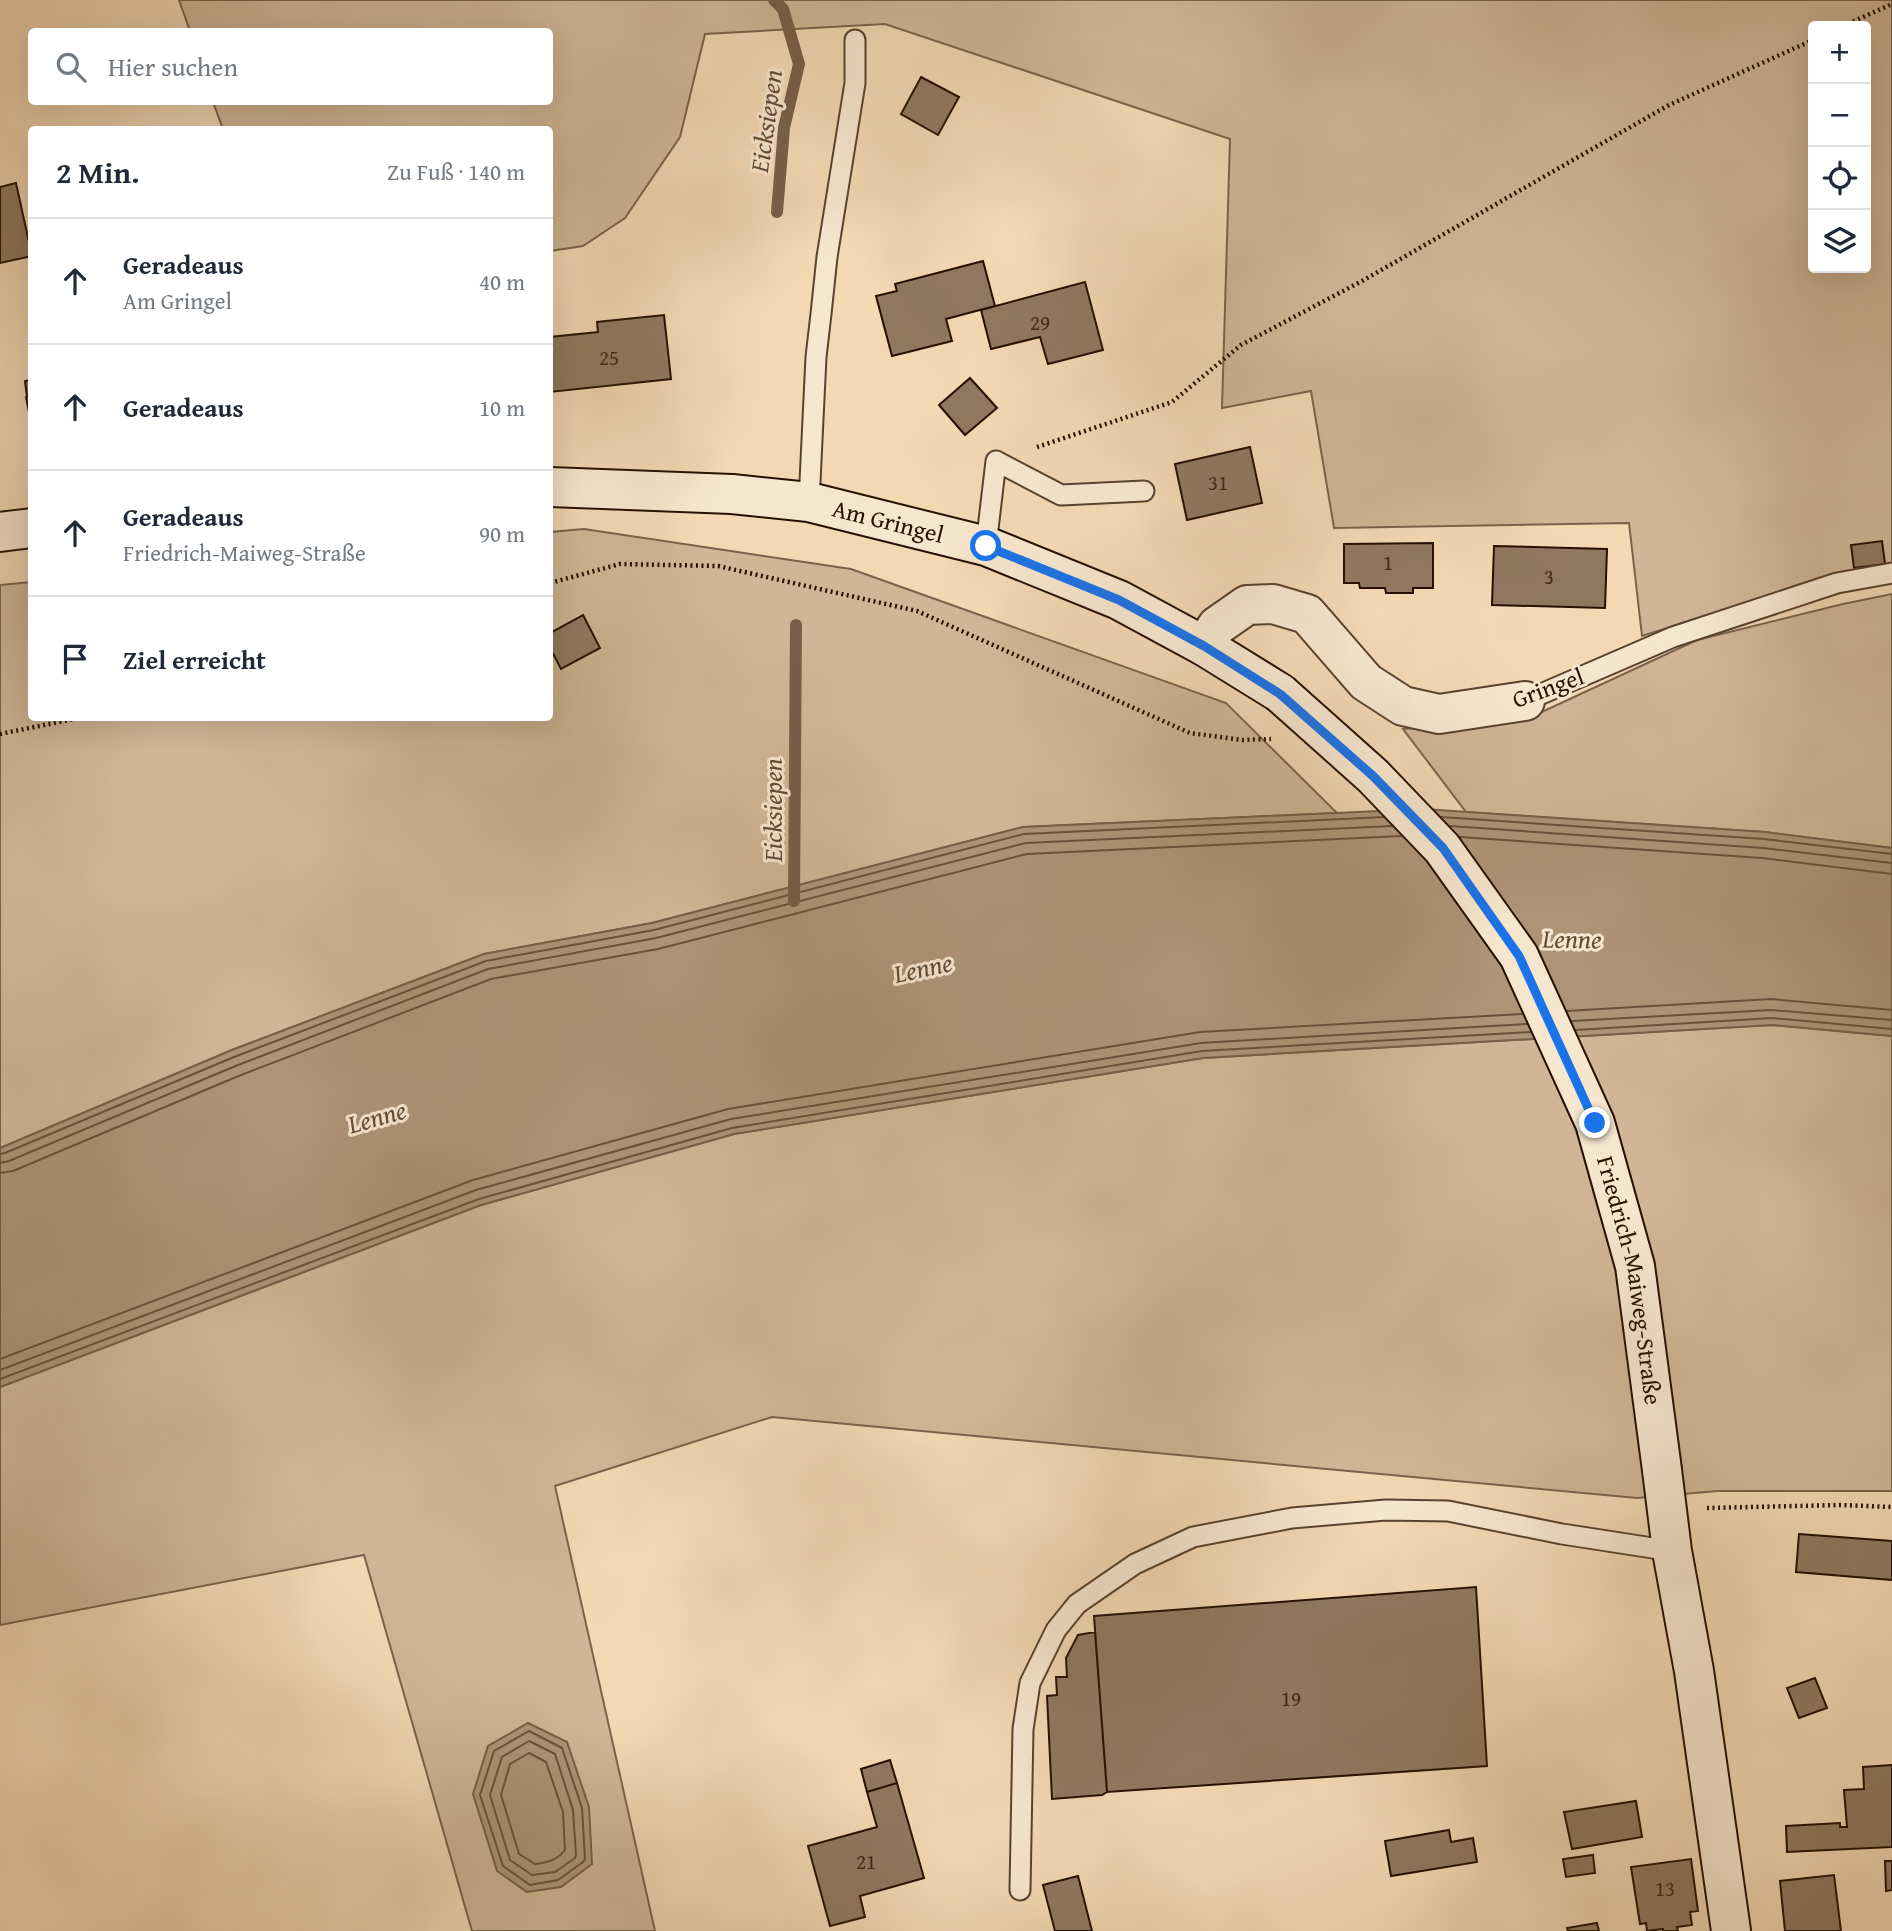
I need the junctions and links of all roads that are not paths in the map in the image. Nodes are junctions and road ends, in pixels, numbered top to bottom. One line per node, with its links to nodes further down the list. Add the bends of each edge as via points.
1 (855, 40): 4 (lane, via 855,83 822,303)
2 (553, 486): 4 (street, Am Gringel)
3 (1144, 491): 7 (lane, via 1061,495 996,461)
4 (809, 502): 7 (street, Am Gringel)
5 (28, 528): 6 (street)
6 (0, 532)
7 (986, 546): 9 (street, Am Gringel, via 1119,600)
8 (1892, 573): 10 (lane, Gringel, via 1837,583 1673,637)
9 (1204, 646): 10 (street, Gringel, via 1217,626 1247,605 1273,604 1307,614 1366,682 1403,706 1439,714); 11 (street, Friedrich-Maiweg-Straße, bridge, via 1280,694 1373,776 1443,848 1519,956 1595,1123 1636,1266)
10 (1525, 701)
11 (1672, 1551): 12 (lane, via 1448,1511 1386,1510 1292,1518 1193,1537 1135,1564 1077,1604 1056,1630 1030,1683 1023,1728); 13 (street, Friedrich-Maiweg-Straße)
12 (1020, 1891)
13 (1731, 1931)

